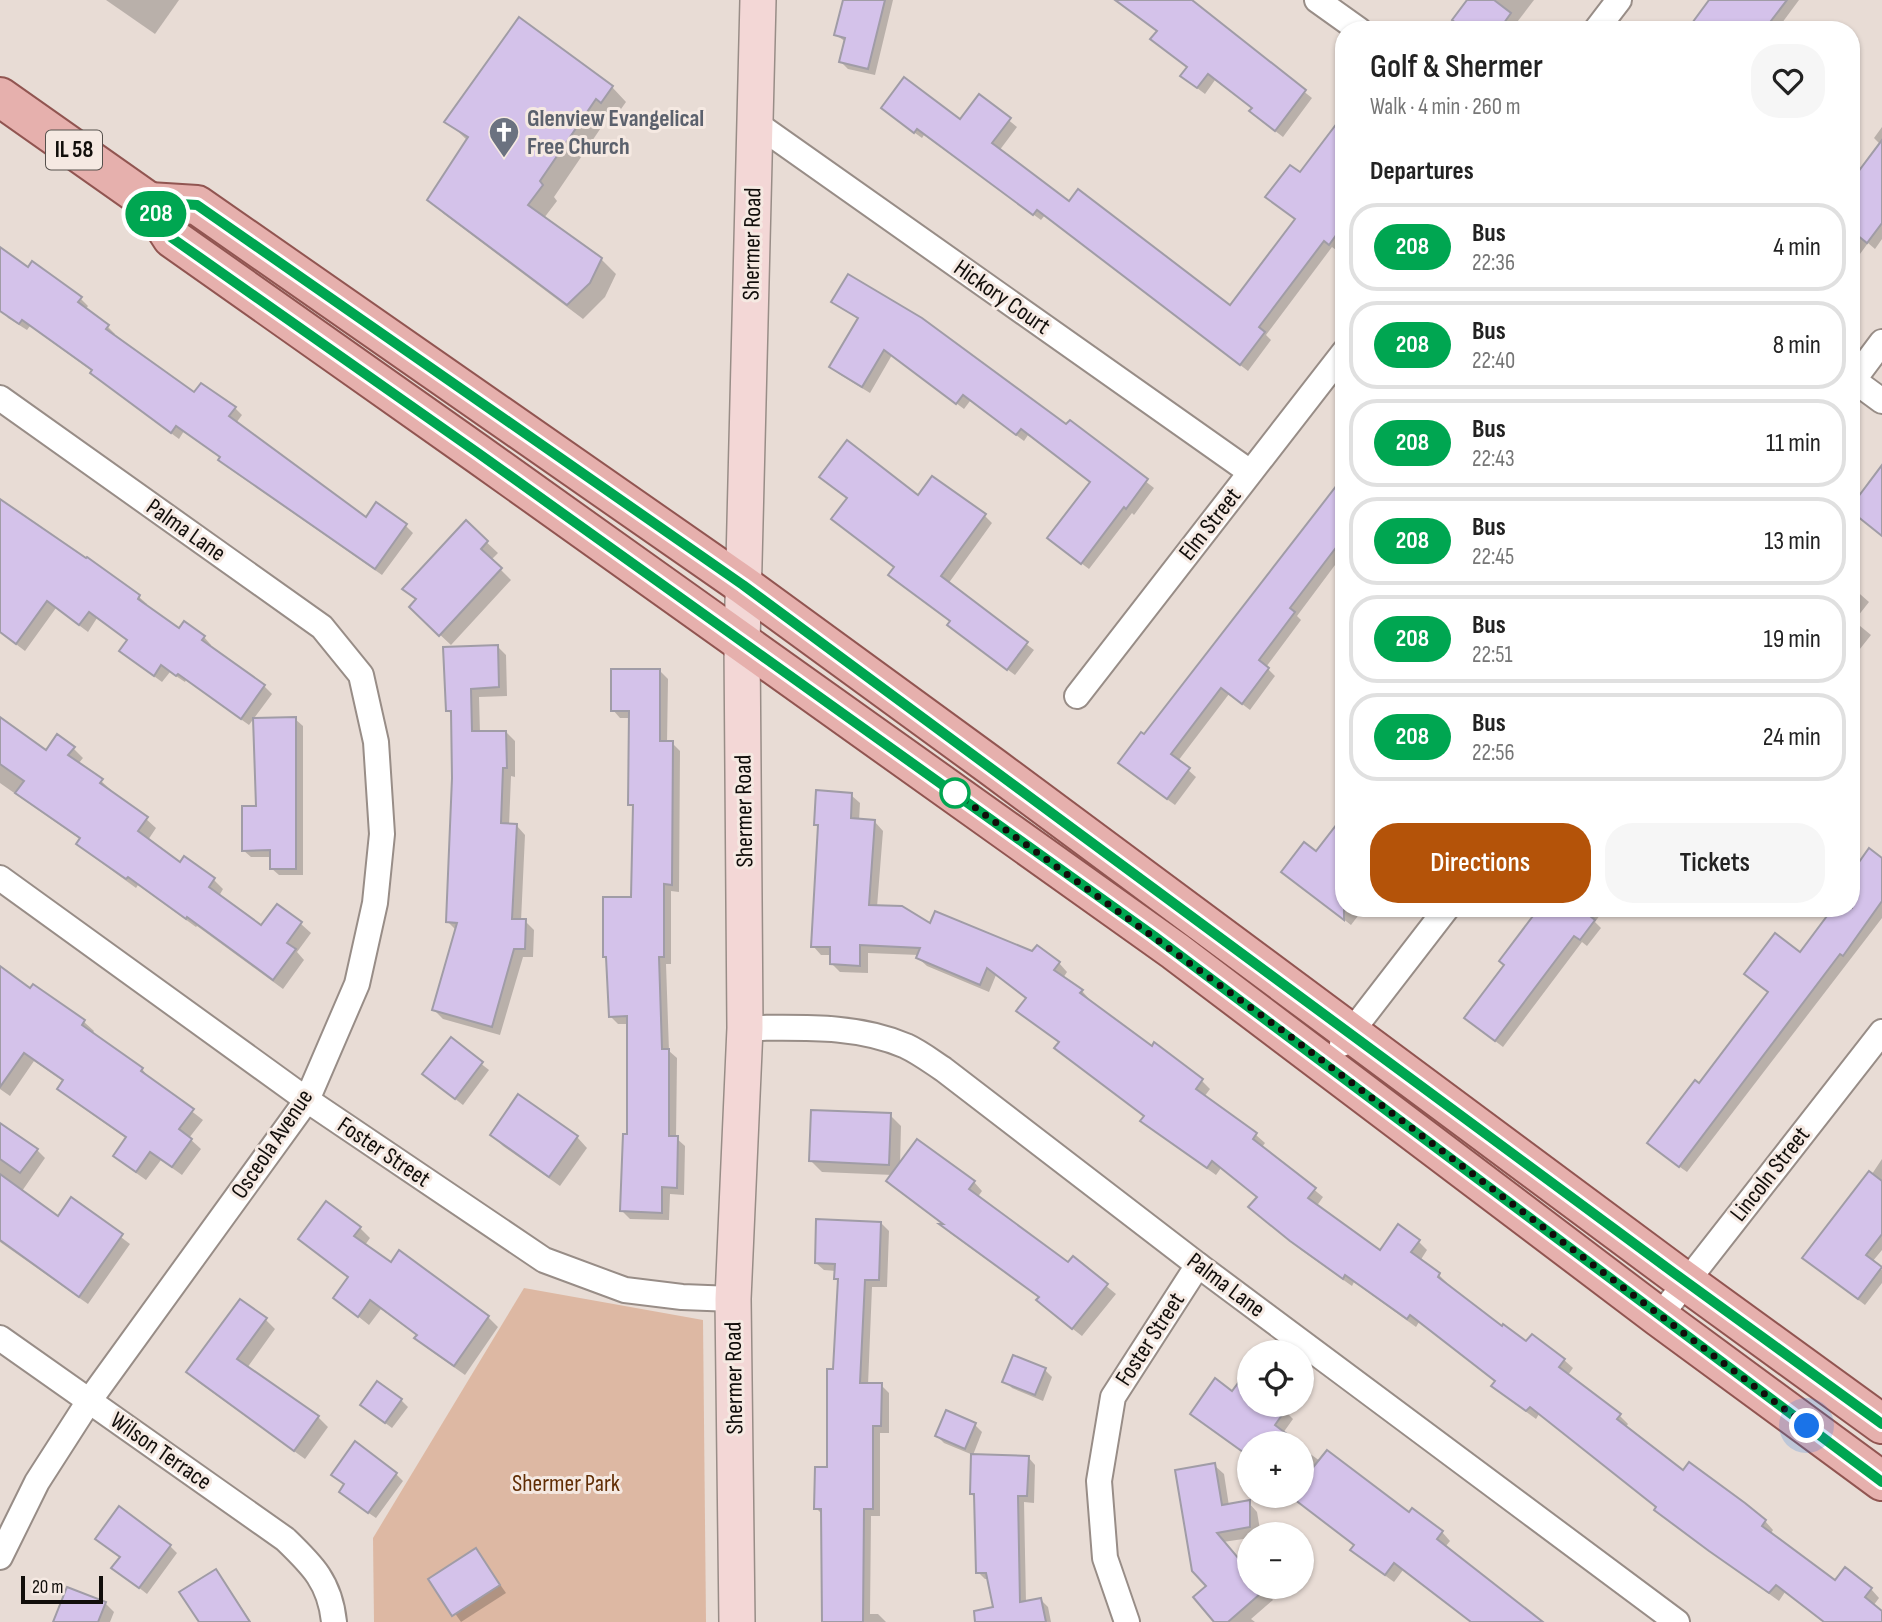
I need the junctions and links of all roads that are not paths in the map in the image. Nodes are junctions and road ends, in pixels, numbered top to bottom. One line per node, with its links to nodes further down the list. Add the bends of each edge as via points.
1 (758, 0): 7 (main road, Shermer Road)
2 (1317, 0): 4 (street)
3 (1619, 0): 5 (street)
4 (1346, 21)
5 (1603, 21)
6 (0, 97): 8 (main road, IL 58)
7 (754, 122): 15 (street, Hickory Court); 16 (main road, Shermer Road)
8 (149, 202): 16 (main road, via 197,205); 17 (main road, IL 58, via 172,238)
9 (1882, 342): 11 (street)
10 (1335, 363): 15 (street, Elm Street)
11 (1860, 370)
12 (1860, 386): 14 (street)
13 (0, 398): 18 (street, Palma Lane, via 322,627)
14 (1882, 401)
15 (1250, 472): 19 (street, Elm Street)
16 (743, 585): 17 (main road, Shermer Road); 23 (main road)
17 (742, 643): 22 (main road, Shermer Road); 25 (main road, IL 58, via 1020,838)
18 (361, 675): 26 (street, Osceola Avenue, via 376,742 382,834 375,903 357,984)
19 (1077, 696)
20 (0, 878): 26 (street, Foster Street)
21 (1440, 917): 23 (street)
22 (745, 1028): 27 (street, Palma Lane, via 868,1033 908,1047); 29 (main road, Shermer Road)
23 (1351, 1032): 25 (street); 28 (main road)
24 (1882, 1032): 28 (street, Lincoln Street)
25 (1327, 1064): 30 (main road, IL 58)
26 (307, 1100): 29 (street, Foster Street, via 544,1260 625,1290); 32 (street, Osceola Avenue)
27 (1198, 1265): 38 (street, Foster Street, via 1113,1397 1100,1481 1105,1558); 39 (street, Palma Lane)
28 (1686, 1282): 30 (street, Lincoln Street); 33 (main road)
29 (733, 1299): 37 (main road, Shermer Road)
30 (1659, 1317): 34 (main road, IL 58)
31 (0, 1338): 32 (street, Wilson Terrace)
32 (89, 1401): 35 (street, Osceola Avenue, via 37,1482); 36 (street, Wilson Terrace, via 285,1538 317,1570)
33 (1882, 1424)
34 (1882, 1482)
35 (0, 1557)
36 (334, 1622)
37 (737, 1622)
38 (1127, 1622)
39 (1677, 1622)

